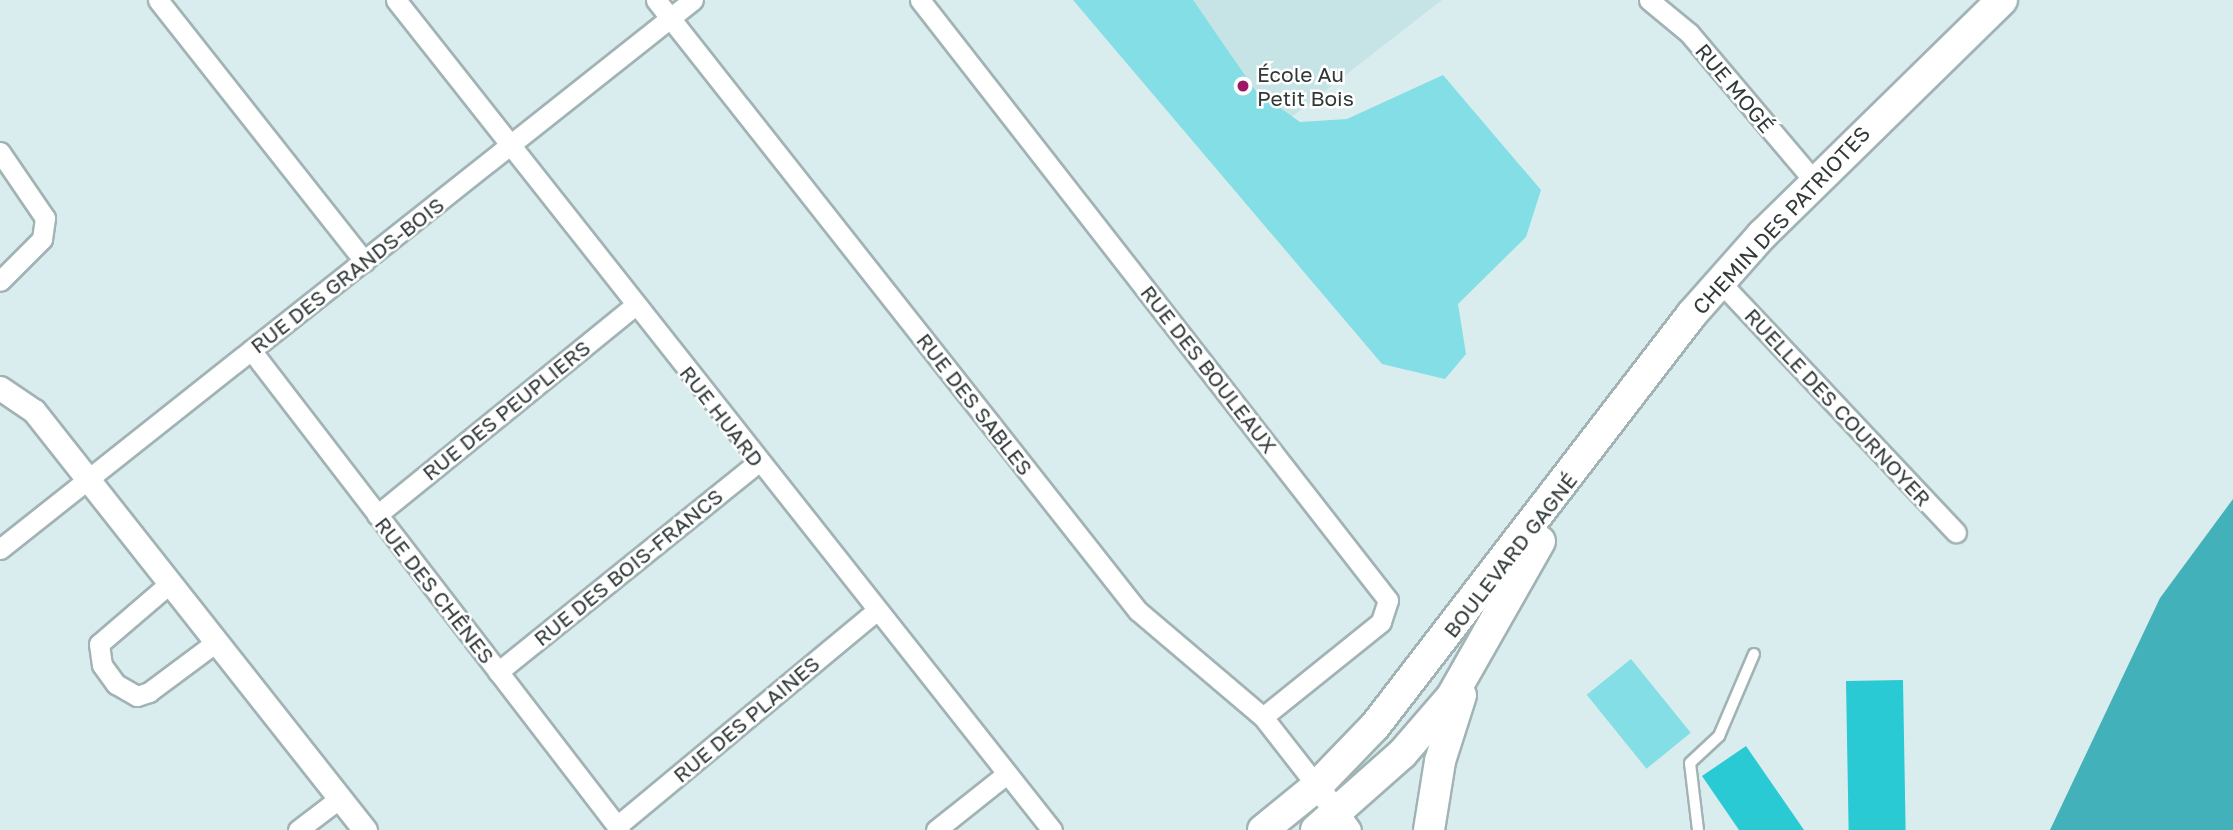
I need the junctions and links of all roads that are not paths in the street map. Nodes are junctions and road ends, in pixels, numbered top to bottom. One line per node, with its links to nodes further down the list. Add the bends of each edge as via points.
1 (158, 0): 12 (street)
2 (396, 0): 9 (street, RUE HUARD)
3 (656, 0): 8 (street, RUE DES SABLES)
4 (693, 0): 8 (street, RUE DES GRANDS-BOIS)
5 (920, 0): 30 (street, RUE DES BOULEAUX, via 1388,600 1381,622)
6 (1649, 0): 11 (street, RUE MOGÉ, via 1689,33)
7 (2001, 0): 11 (main road, CHEMIN DES PATRIOTES)
8 (670, 18): 9 (street, RUE DES GRANDS-BOIS); 30 (street, RUE DES SABLES, via 1138,611)
9 (510, 146): 12 (street, RUE DES GRANDS-BOIS); 15 (street, RUE HUARD)
10 (0, 152): 13 (street, via 45,218 42,239)
11 (1815, 182): 14 (main road, CHEMIN DES PATRIOTES)
12 (363, 261): 16 (street, RUE DES GRANDS-BOIS)
13 (0, 281)
14 (1720, 282): 18 (main road, CHEMIN DES PATRIOTES); 22 (street, RUELLE DES COURNOYER)
15 (635, 305): 19 (street, RUE HUARD); 21 (street, RUE DES PEUPLIERS)
16 (251, 350): 20 (street, RUE DES GRANDS-BOIS); 21 (street, RUE DES CHÊNES)
17 (0, 388): 20 (street, via 34,411)
18 (1584, 461): 28 (main road, BOULEVARD GAGNÉ); 32 (main road, BOULEVARD GAGNÉ, via 1375,726)
19 (758, 462): 25 (street, RUE HUARD); 29 (street, RUE DES BOIS-FRANCS)
20 (86, 480): 23 (street, RUE DES GRANDS-BOIS); 24 (street)
21 (377, 515): 29 (street, RUE DES CHÊNES)
22 (1956, 532)
23 (0, 549)
24 (169, 584): 26 (street); 26 (street, via 99,644 102,665 116,684 137,696 149,692)
25 (875, 612): 31 (street, RUE HUARD); 35 (street, RUE DES PLAINES)
26 (216, 642): 33 (street)
27 (1754, 654): 42 (lane, via 1719,736 1690,763)
28 (1472, 665): 34 (main road, BOULEVARD GAGNÉ, via 1402,754); 41 (main road, via 1440,761)
29 (498, 672): 35 (street, RUE DES CHÊNES)
30 (1263, 717): 32 (street, RUE DES SABLES)
31 (1004, 776): 38 (street); 39 (street, RUE HUARD)
32 (1317, 786): 34 (street); 40 (main road, BOULEVARD GAGNÉ)
33 (340, 798): 36 (street); 37 (street)
34 (1334, 824)
35 (618, 828)
36 (298, 830)
37 (365, 830)
38 (936, 830)
39 (1052, 830)
40 (1263, 830)
41 (1429, 830)
42 (1698, 830)

